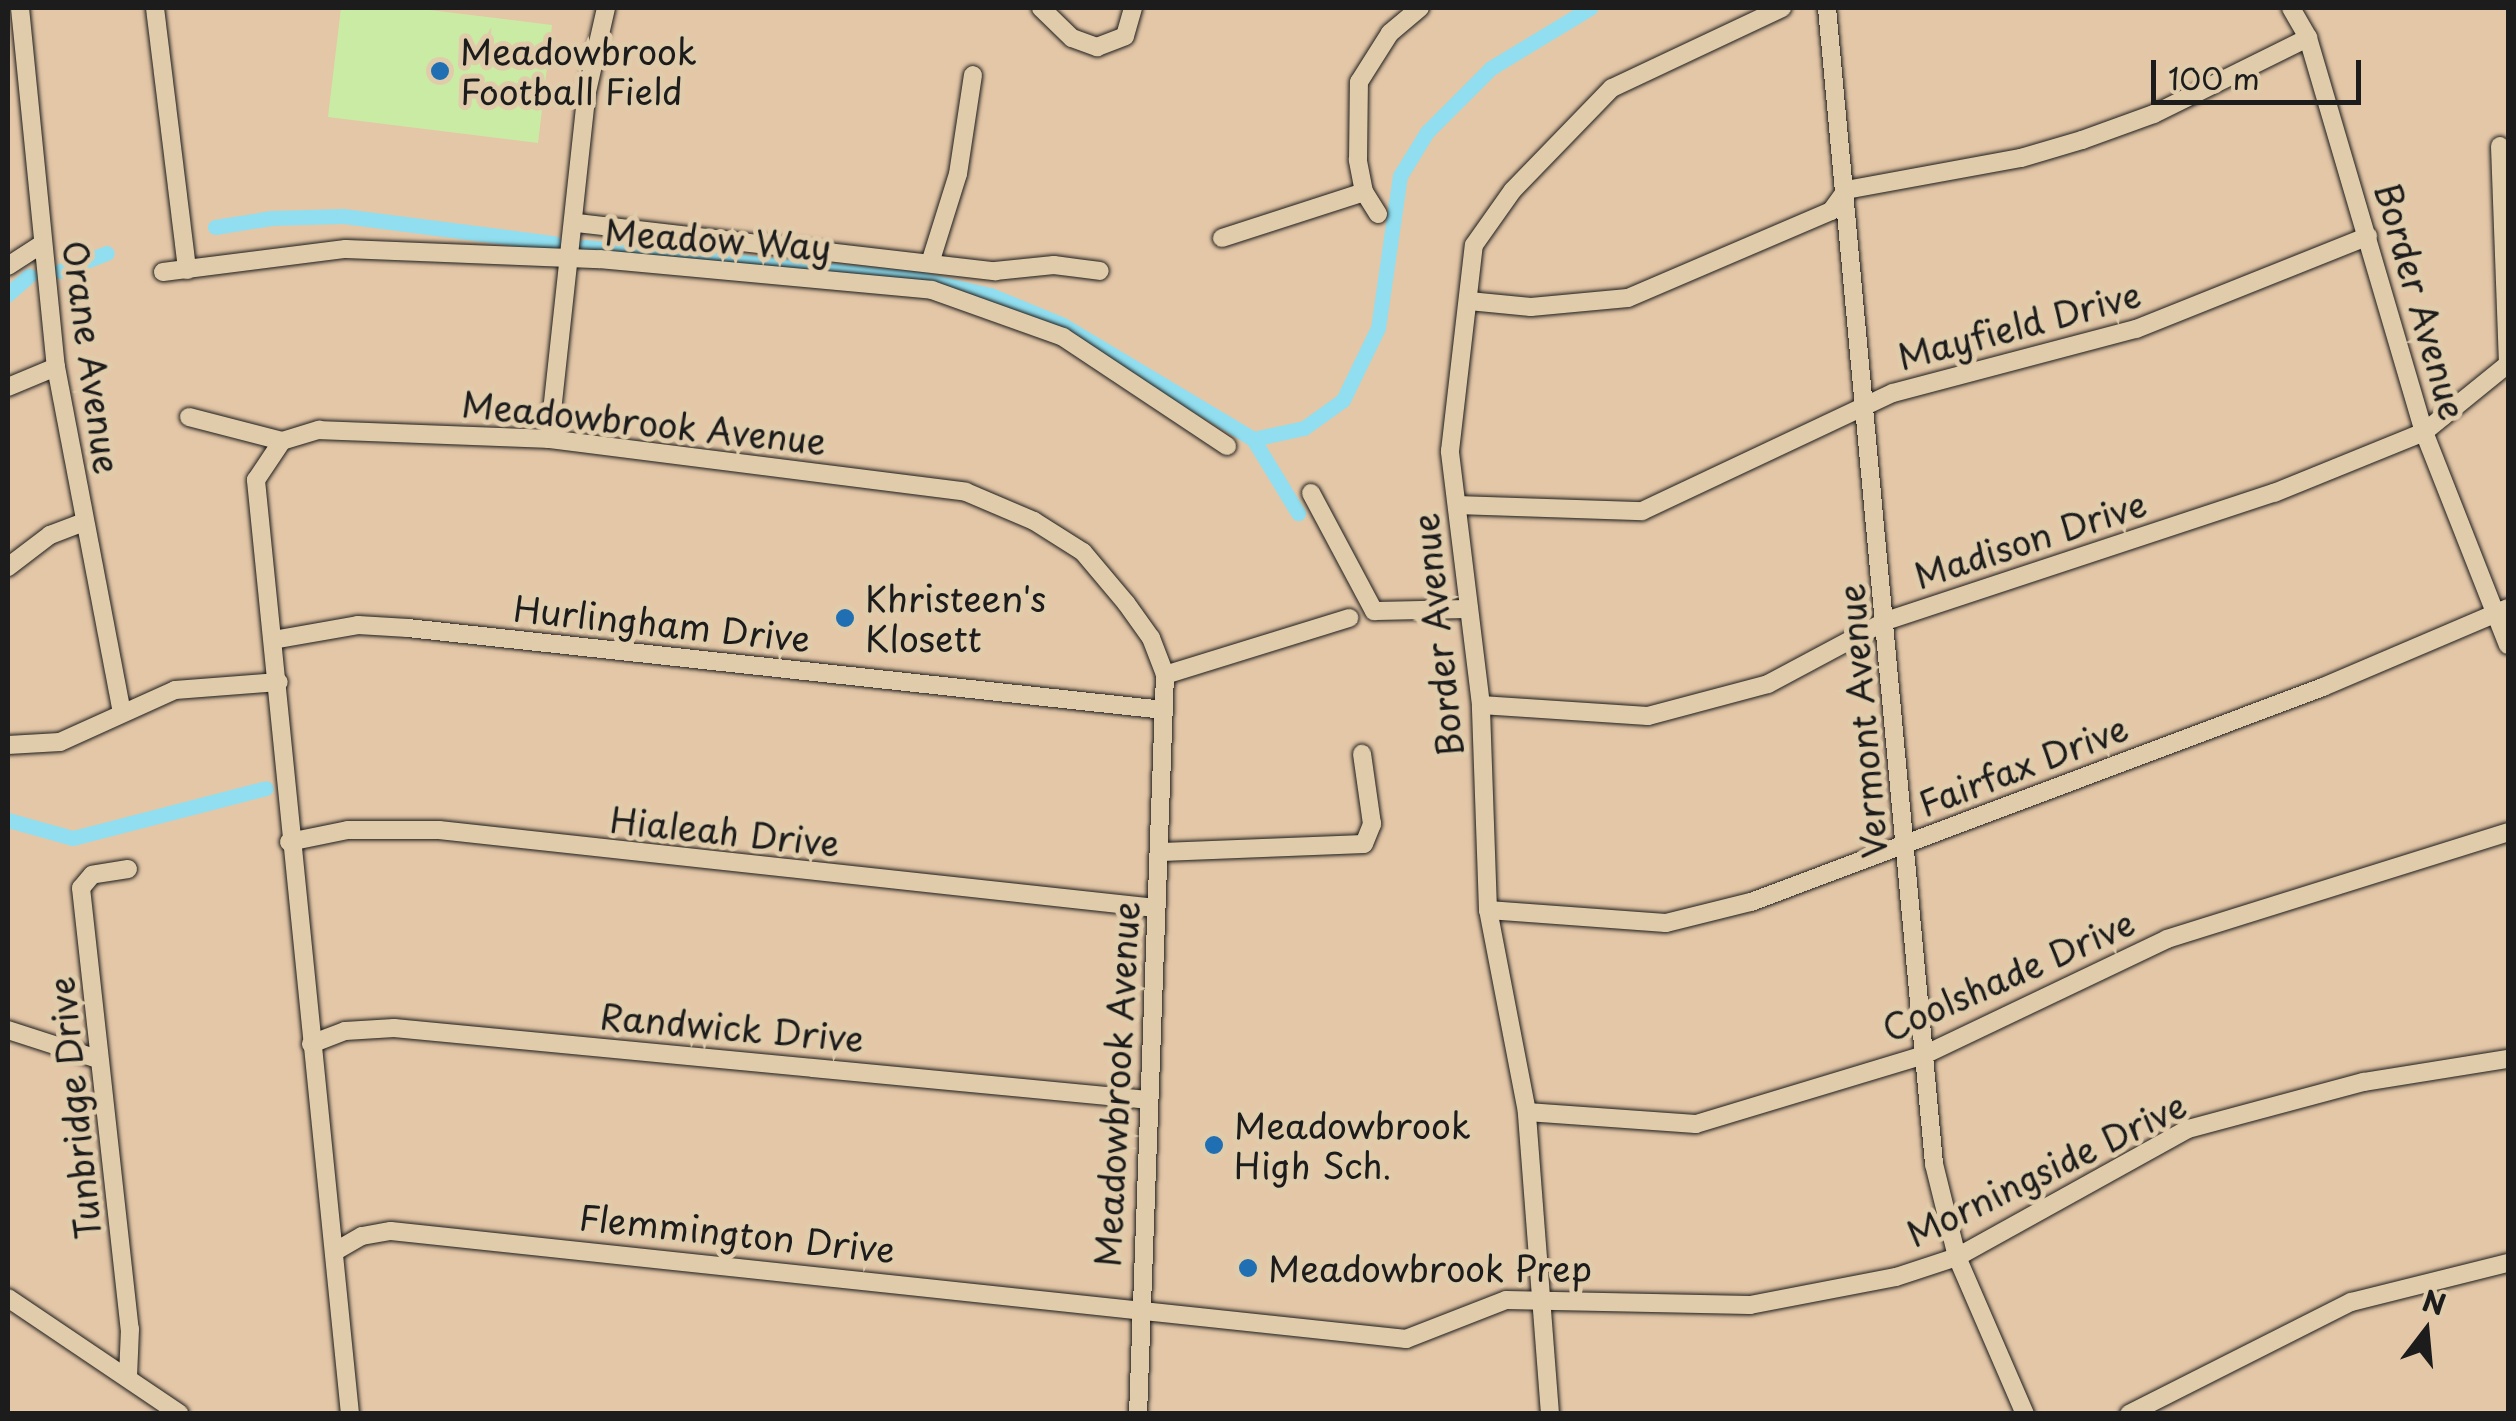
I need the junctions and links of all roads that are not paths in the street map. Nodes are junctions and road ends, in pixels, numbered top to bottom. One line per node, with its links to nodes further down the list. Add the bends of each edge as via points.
1 (20, 8): 19 (street, Orane Avenue)
2 (156, 8): 23 (street)
3 (606, 8): 16 (street, via 589,70)
4 (1041, 8): 5 (street, via 1072,38 1097,47 1125,36)
5 (1133, 8)
6 (1420, 8): 14 (street, via 1390,32 1359,82)
7 (1782, 8): 26 (street, Border Avenue, via 1603,96 1492,217 1474,245)
8 (1827, 8): 13 (street, Vermont Avenue)
9 (2291, 8): 10 (street, Border Avenue)
10 (2308, 38): 13 (street, via 2154,114 2082,140); 17 (street, Border Avenue)
11 (974, 76): 20 (street, via 958,174)
12 (2500, 146): 27 (street)
13 (1846, 190): 26 (street, via 1831,211 1628,298 1531,307); 30 (street, Vermont Avenue)
14 (1364, 192): 15 (street); 18 (street)
15 (1378, 214)
16 (577, 222): 20 (street); 21 (street)
17 (2368, 236): 30 (street, Mayfield Drive, via 2136,329 1892,393); 32 (street, Border Avenue)
18 (1222, 238)
19 (42, 244): 22 (street); 28 (street, Orane Avenue)
20 (931, 260): 24 (street, via 995,271 1054,265)
21 (572, 262): 23 (street, Meadow Way, via 346,248); 33 (street); 35 (street, Meadow Way, via 888,285 970,301 1063,336)
22 (8, 266)
23 (187, 270): 25 (street, Meadow Way)
24 (1100, 270)
25 (163, 272)
26 (1469, 301): 37 (street, Border Avenue, via 1450,451)
27 (2508, 364): 32 (street, Madison Drive)
28 (56, 366): 29 (street); 38 (street, Orane Avenue)
29 (8, 387)
30 (1866, 410): 37 (street, Mayfield Drive, via 1642,510); 43 (street, Vermont Avenue)
31 (189, 417): 34 (street)
32 (2424, 432): 41 (street, Border Avenue); 43 (street, Madison Drive, via 2274,494)
33 (550, 438): 34 (street, Meadowbrook Avenue, via 319,430); 46 (street, Meadowbrook Avenue, via 966,492 1034,521 1082,552 1152,638)
34 (282, 441): 44 (street, via 256,480)
35 (1227, 446)
36 (1311, 493): 40 (street, via 1374,612)
37 (1458, 505): 40 (street, Border Avenue)
38 (82, 522): 39 (street); 50 (street, Orane Avenue)
39 (8, 567)
40 (1470, 609): 48 (street, Border Avenue)
41 (2502, 610): 45 (street, Border Avenue); 55 (street, Fairfax Drive, via 2323,687)
42 (1349, 618): 46 (street)
43 (1886, 621): 48 (street, Madison Drive, via 1768,684 1648,716); 55 (street, Vermont Avenue)
44 (273, 640): 47 (street); 49 (street, Hurlingham Drive, via 358,626 408,628)
45 (2508, 645)
46 (1165, 675): 49 (street, Meadowbrook Avenue)
47 (280, 682): 50 (street, via 176,690); 54 (street)
48 (1482, 705): 59 (street, Border Avenue)
49 (1164, 710): 56 (street, Meadowbrook Avenue)
50 (122, 712): 51 (street, via 60,742)
51 (8, 745)
52 (1362, 754): 56 (street, via 1372,824 1364,844)
53 (2508, 832): 62 (street, Coolshade Drive, via 2167,939)
54 (289, 842): 58 (street, Hialeah Drive, via 348,830 439,830); 61 (street)
55 (1905, 844): 59 (street, Fairfax Drive, via 1751,902 1666,922); 62 (street, Vermont Avenue)
56 (1162, 852): 58 (street, Meadowbrook Avenue)
57 (128, 869): 63 (street, Tunbridge Drive, via 92,875 81,888)
58 (1156, 908): 65 (street, Meadowbrook Avenue)
59 (1488, 910): 66 (street, Border Avenue)
60 (8, 1030): 63 (street)
61 (311, 1044): 65 (street, Randwick Drive, via 345,1031 394,1028); 67 (street)
62 (1924, 1056): 66 (street, Coolshade Drive, via 1696,1124); 68 (street, Vermont Avenue, via 1934,1164)
63 (98, 1059): 73 (street, Tunbridge Drive, via 130,1330)
64 (2508, 1059): 68 (street, Morningside Drive, via 2364,1082 2188,1129)
65 (1148, 1100): 72 (street, Meadowbrook Avenue)
66 (1527, 1112): 70 (street, Border Avenue)
67 (334, 1252): 72 (street, Flemmington Drive, via 362,1236 390,1231); 75 (street)
68 (1957, 1257): 70 (street, Morningside Drive, via 1896,1277 1750,1306); 78 (street, Vermont Avenue)
69 (2508, 1263): 79 (street, via 2350,1302)
70 (1544, 1296): 72 (street, Morningside Drive, via 1506,1300 1406,1340); 77 (street, Border Avenue)
71 (8, 1298): 73 (street)
72 (1138, 1306): 76 (street, Meadowbrook Avenue)
73 (128, 1377): 74 (street)
74 (180, 1414)
75 (350, 1414)
76 (1138, 1414)
77 (1550, 1414)
78 (2024, 1414)
79 (2129, 1414)

